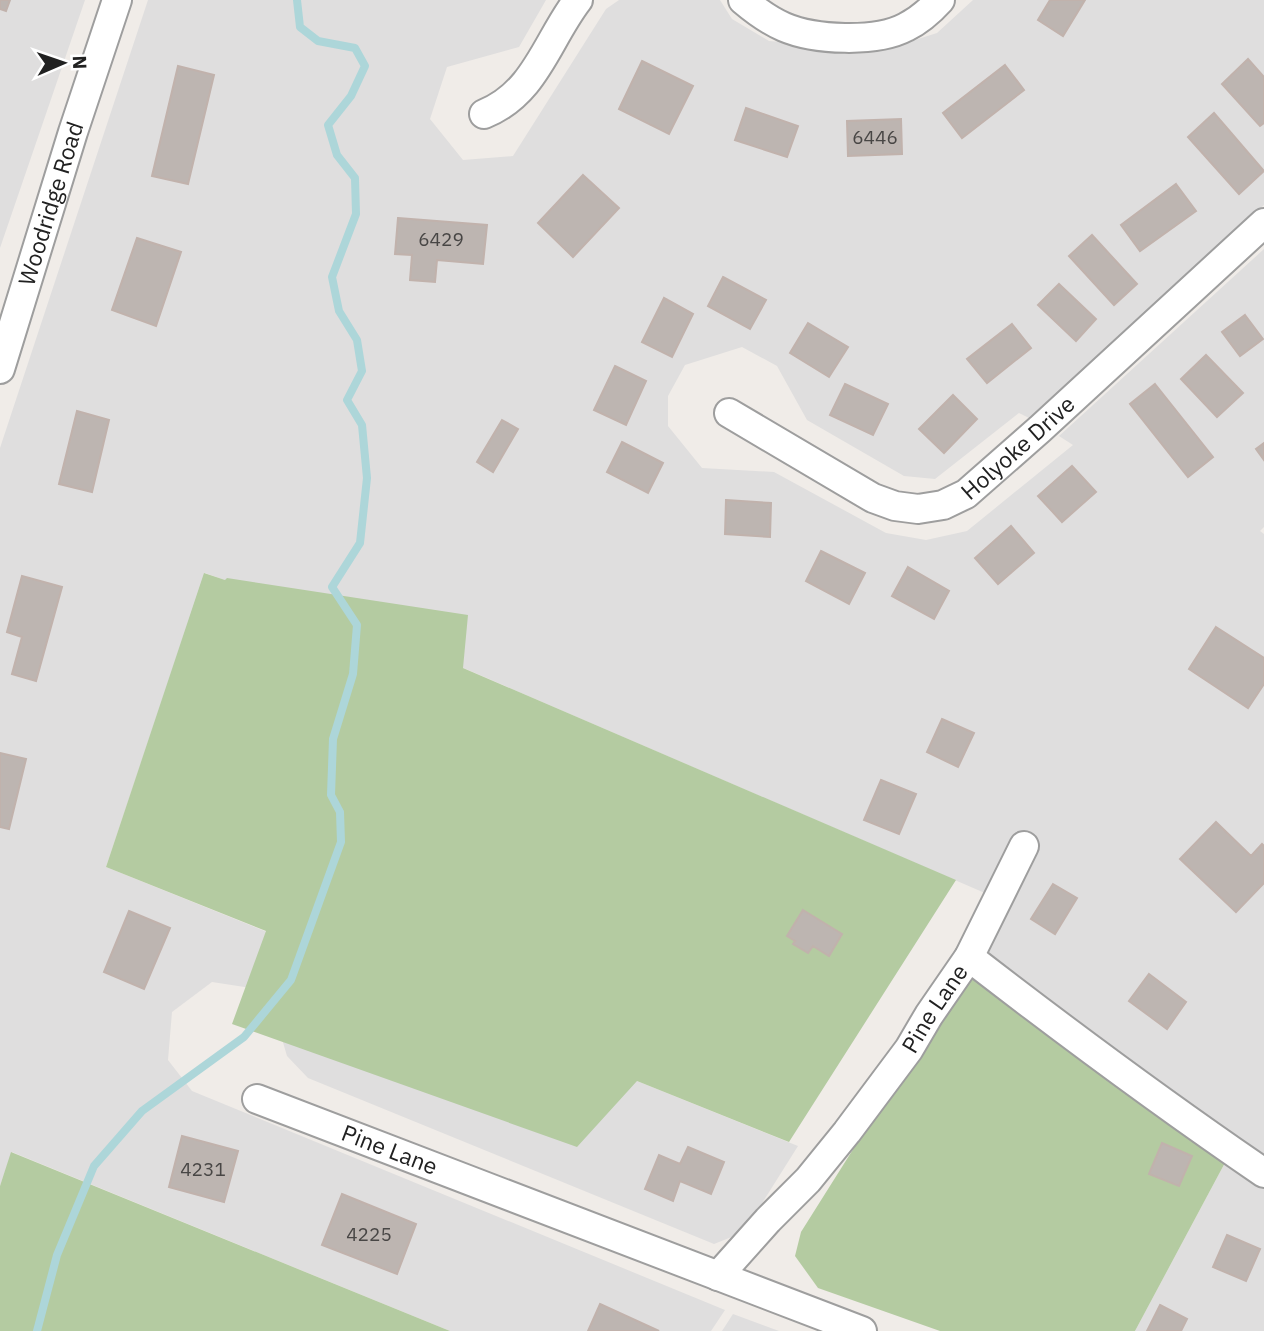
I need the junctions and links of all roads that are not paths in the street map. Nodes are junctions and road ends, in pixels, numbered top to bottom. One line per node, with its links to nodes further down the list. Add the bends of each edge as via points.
1 (117, 0): 7 (street, Woodridge Road)
2 (578, 0): 5 (street, via 531,77 513,97)
3 (743, 0): 4 (street, via 785,28 843,38 904,28)
4 (940, 0)
5 (484, 114)
6 (1264, 223): 8 (street, Holyoke Drive, via 966,495 943,505 918,509 873,498)
7 (0, 369)
8 (729, 413)
9 (1024, 846): 10 (street)
10 (969, 957): 12 (street, Pine Lane); 13 (street, Pine Lane, via 847,1132)
11 (257, 1099): 13 (street, Pine Lane)
12 (1264, 1173)
13 (718, 1276): 14 (street, Pine Lane)
14 (862, 1331)

